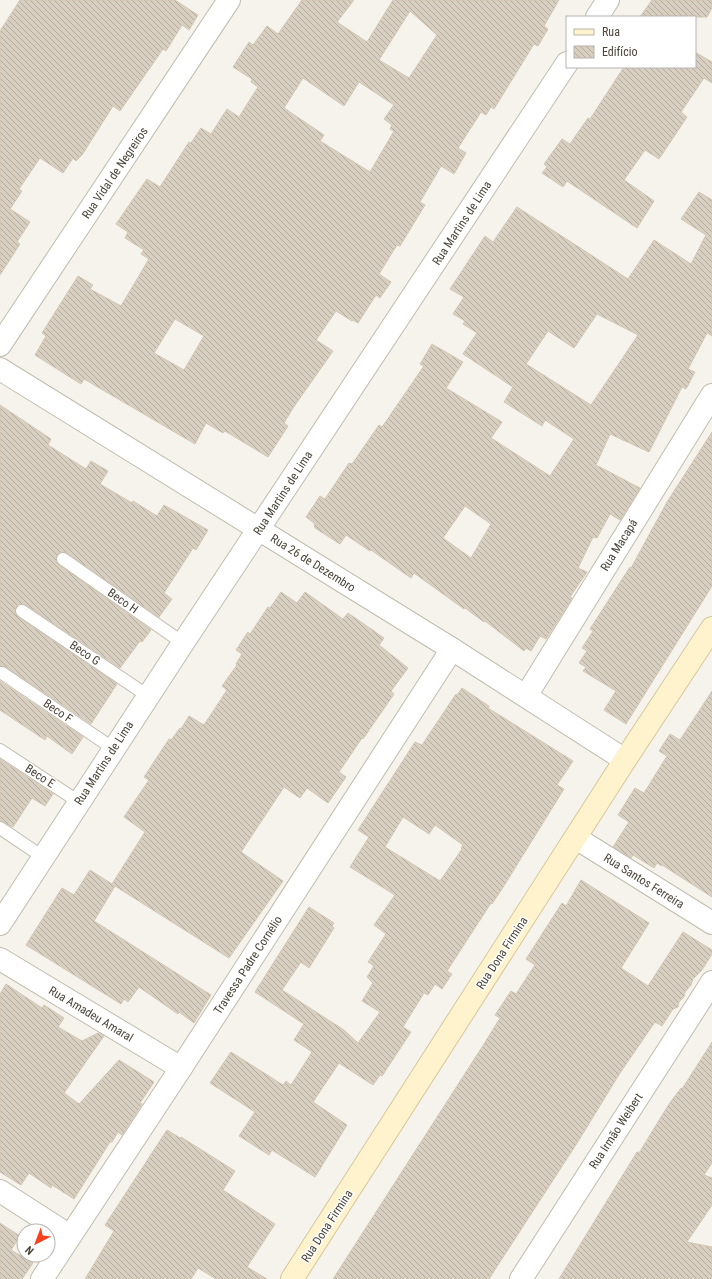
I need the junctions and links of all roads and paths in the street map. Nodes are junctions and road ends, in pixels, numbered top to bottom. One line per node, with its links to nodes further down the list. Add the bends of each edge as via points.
1 (229, 0): 5 (street, Rua Vidal de Negreiros)
2 (608, 0): 3 (street)
3 (598, 16)
4 (566, 65): 8 (street, Rua Martins de Lima)
5 (0, 345)
6 (0, 369): 8 (street, Rua 26 de Dezembro)
7 (712, 395): 16 (street, Rua Macapá)
8 (259, 530): 12 (street, Rua Martins de Lima); 13 (street, Rua 26 de Dezembro)
9 (63, 559): 12 (lane, Beco H)
10 (22, 611): 15 (lane, Beco G)
11 (712, 628): 19 (street, Rua Dona Firmina)
12 (183, 642): 15 (street, Rua Martins de Lima)
13 (452, 649): 16 (street, Rua 26 de Dezembro); 28 (street, Travessa Padre Cornélio)
14 (2, 673): 17 (lane, Beco F)
15 (148, 696): 17 (street, Rua Martins de Lima)
16 (526, 696): 19 (street, Rua 26 de Dezembro)
17 (114, 749): 20 (street, Rua Martins de Lima)
18 (0, 750): 20 (lane, Beco E)
19 (625, 760): 22 (street, Rua Dona Firmina)
20 (79, 802): 23 (street, Rua Martins de Lima)
21 (0, 828): 23 (lane)
22 (576, 838): 25 (street, Rua Santos Ferreira); 32 (street, Rua Dona Firmina)
23 (43, 857): 24 (street, Rua Martins de Lima)
24 (3, 912)
25 (712, 923)
26 (0, 959): 28 (street, Rua Amadeu Amaral)
27 (712, 982): 33 (street, Rua Irmão Weibert)
28 (181, 1068): 30 (street, Travessa Padre Cornélio)
29 (0, 1191): 30 (street)
30 (70, 1236): 31 (street, Travessa Padre Cornélio)
31 (42, 1279)
32 (292, 1279)
33 (520, 1279)

